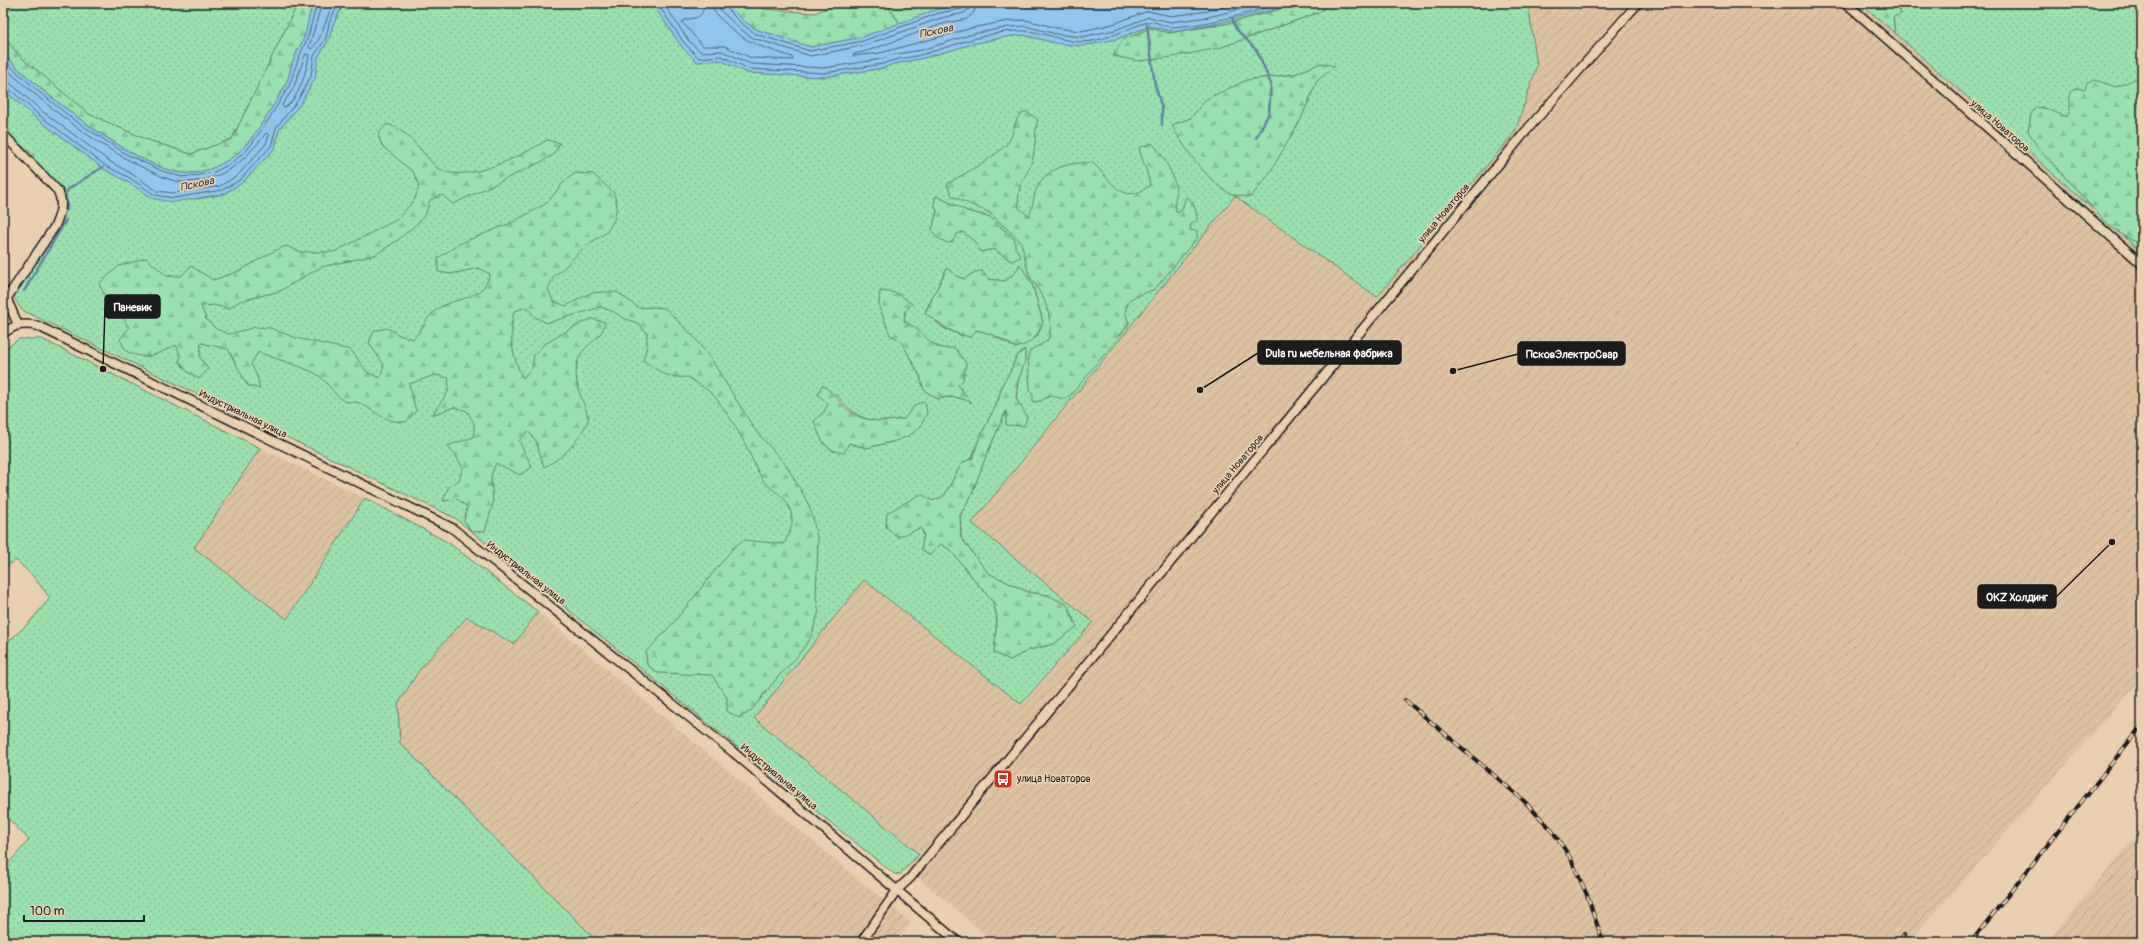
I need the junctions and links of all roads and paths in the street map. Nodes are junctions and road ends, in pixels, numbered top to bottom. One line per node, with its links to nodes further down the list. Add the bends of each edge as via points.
1 (1638, 3): 8 (street, улица Новаторов, via 1516,143)
2 (1846, 3): 4 (street, улица Новаторов)
3 (3, 134): 5 (street, via 58,191 61,203 55,226)
4 (2142, 264)
5 (5, 294): 6 (street)
6 (18, 325): 7 (street); 8 (street, Индустриальная улица, via 38,326 452,528 722,742)
7 (3, 334)
8 (898, 890): 9 (street, улица Новаторов); 10 (street, Индустриальная улица)
9 (861, 942)
10 (958, 942)

